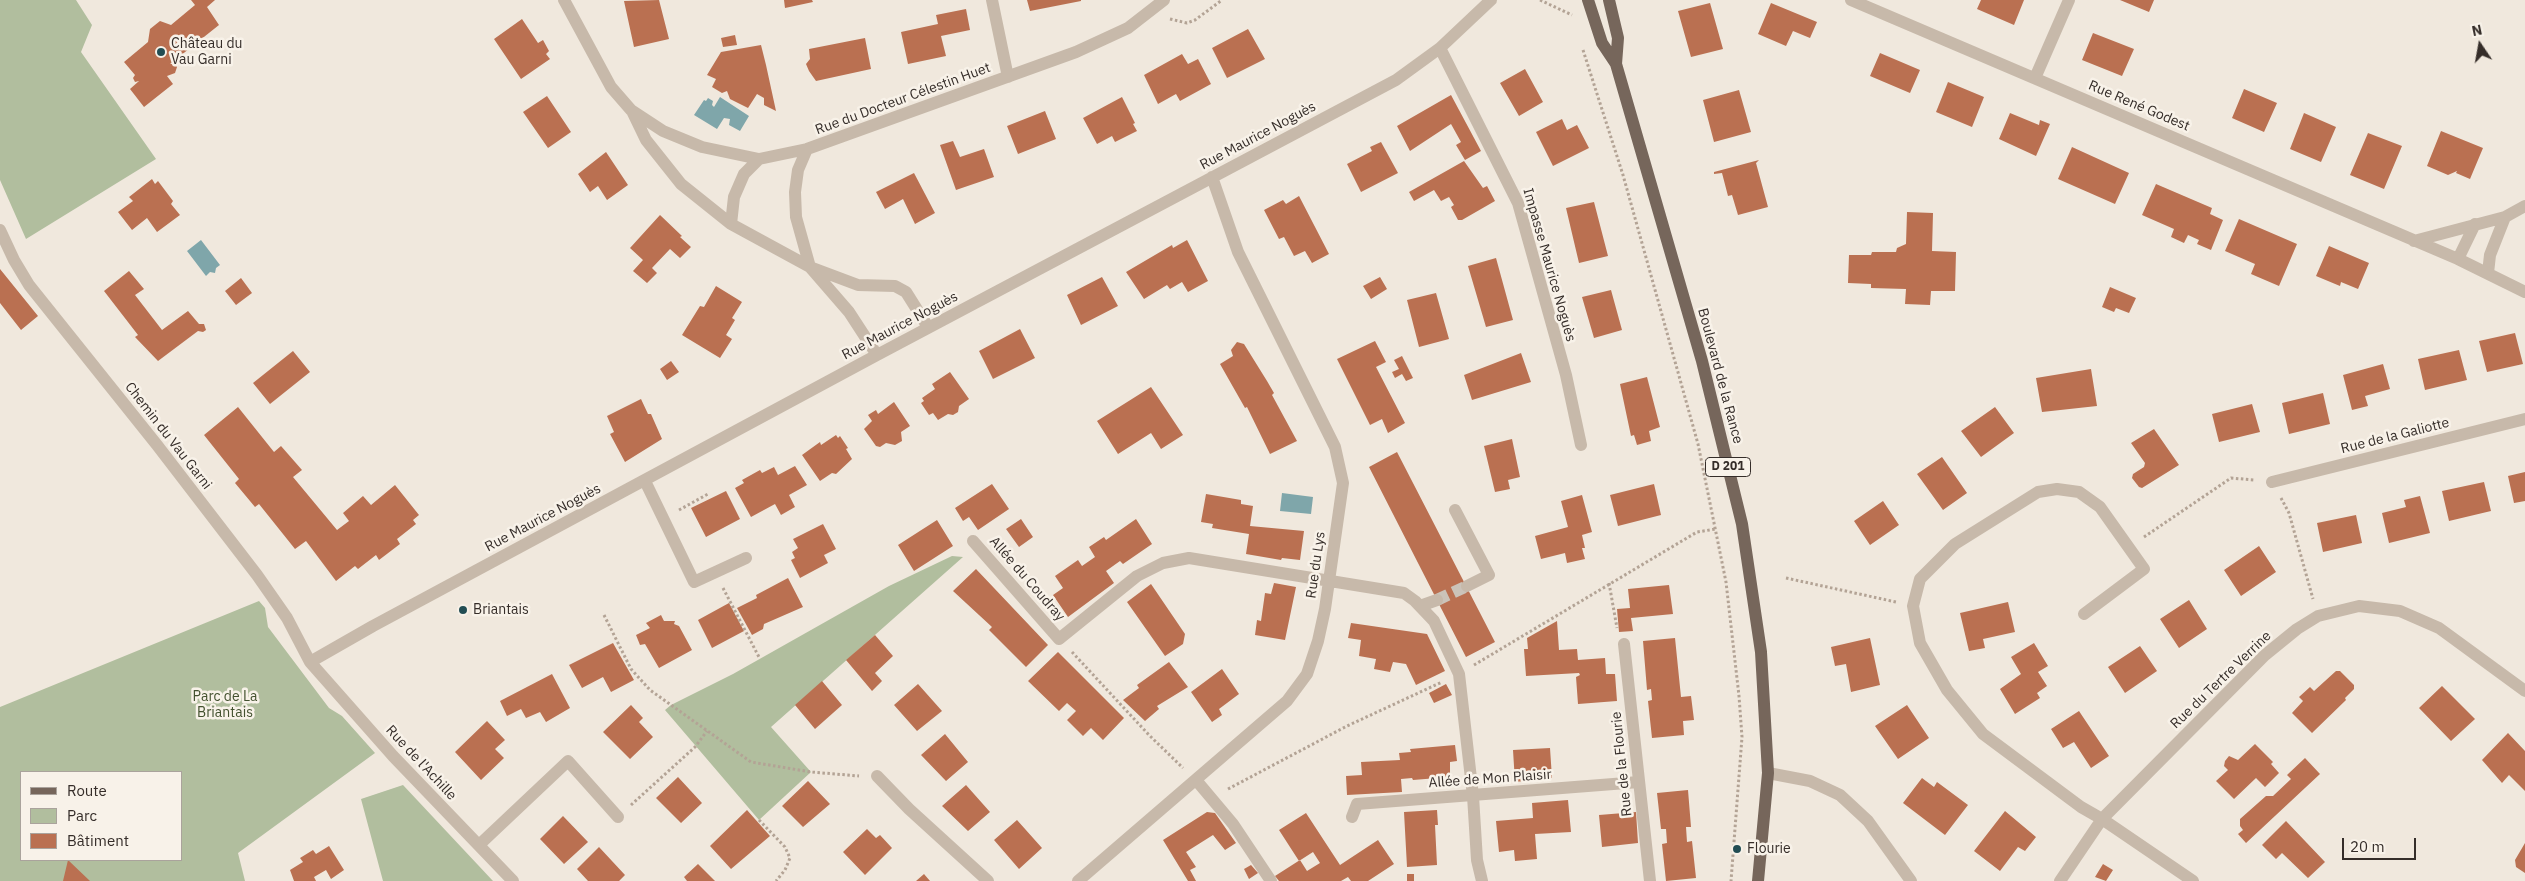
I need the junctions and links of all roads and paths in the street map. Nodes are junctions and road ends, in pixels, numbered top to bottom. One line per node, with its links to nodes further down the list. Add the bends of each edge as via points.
1 (564, 0): 18 (street, Rue du Docteur Célestin Huet, via 611,87)
2 (992, 0): 16 (street, Rue du Docteur Célestin Huet)
3 (1164, 0): 11 (street, Rue du Docteur Célestin Huet)
4 (1222, 0): 11 (path, via 1195,20 1187,22)
5 (1491, 0): 13 (street, Rue Maurice Noguès)
6 (1540, 0): 12 (path, via 1572,14)
7 (1588, 0): 15 (main road, Boulevard de la Rance / D 201, via 1602,42)
8 (1609, 0): 15 (main road, Boulevard de la Rance / D 201, via 1618,38)
9 (1851, 0): 17 (street, Rue René Godest)
10 (2069, 0): 17 (street)
11 (1147, 15): 16 (street, Rue du Docteur Célestin Huet, via 1104,41)
12 (1575, 22)
13 (1440, 48): 21 (street, Rue Maurice Noguès, via 1396,80); 35 (street, Impasse Maurice Noguès, via 1518,203 1566,375)
14 (1582, 48): 78 (path, via 1623,175 1698,444 1726,582 1742,737)
15 (1616, 64): 61 (main road, Boulevard de la Rance / D 201, via 1702,361 1742,524 1761,652)
16 (1008, 77): 19 (street, Rue du Docteur Célestin Huet)
17 (2036, 78): 27 (street, Rue René Godest)
18 (631, 110): 20 (street, Rue du Docteur Célestin Huet, via 663,131 702,147); 24 (street, Rue du Docteur Célestin Huet, via 662,163 681,184)
19 (808, 150): 20 (street, Rue du Docteur Célestin Huet); 29 (street, Rue du Docteur Célestin Huet, via 798,170 795,192 796,217)
20 (759, 158): 24 (street, via 744,174 734,197)
21 (1212, 177): 32 (street, Rue Maurice Noguès); 46 (street, Rue du Lys, via 1238,252 1335,447 1343,483)
22 (2525, 206): 23 (street)
23 (2505, 217): 25 (street); 30 (street, via 2490,255)
24 (731, 224): 29 (street, Rue du Docteur Célestin Huet)
25 (2475, 224): 27 (street); 28 (street)
26 (0, 230): 58 (street, Chemin du Vau Garni, via 29,285 158,445 257,575 287,618)
27 (2414, 241): 28 (street, Rue René Godest)
28 (2458, 259): 30 (street, Rue René Godest)
29 (810, 268): 32 (street, Rue du Docteur Célestin Huet, via 858,285 895,286 906,292); 33 (street, Rue du Docteur Célestin Huet, via 850,312)
30 (2488, 273): 31 (street, Rue René Godest)
31 (2525, 292)
32 (928, 327): 33 (street, Rue Maurice Noguès)
33 (877, 354): 36 (street, Rue Maurice Noguès)
34 (2525, 419): 37 (street, Rue de la Galiotte)
35 (1581, 445)
36 (645, 481): 44 (street, via 694,582); 58 (street, Rue Maurice Noguès)
37 (2272, 482): 42 (path, via 2231,478); 54 (path, via 2289,514)
38 (708, 494): 39 (path)
39 (684, 509)
40 (1455, 510): 48 (street, via 1489,575)
41 (973, 541): 55 (street, Allée du Coudray)
42 (2128, 548): 51 (street, via 2100,507 2079,492 2057,489 2038,492 1955,544 1920,579); 52 (street, via 2144,569)
43 (746, 558): 44 (street)
44 (715, 572): 57 (path)
45 (1786, 578): 51 (path)
46 (1330, 580): 50 (street, Allée du Coudray, via 1404,593); 55 (street, Allée du Coudray, via 1189,558 1163,563 1137,576); 63 (street, Rue du Lys, via 1308,674 1287,701)
47 (1609, 583): 56 (path, via 1618,638)
48 (1466, 586)
49 (1437, 600): 50 (street)
50 (1420, 606): 65 (street, Allée du Coudray, via 1434,621 1459,674)
51 (1913, 606): 68 (street, via 1920,643 1947,690 1983,734)
52 (2084, 614)
53 (604, 615): 60 (path, via 631,669 650,690)
54 (2318, 616): 59 (street, Rue du Tertre Verrine, via 2359,606 2400,611 2439,628); 68 (street, Rue du Tertre Verrine, via 2265,655)
55 (1059, 639): 63 (path, via 1149,736)
56 (1624, 644): 64 (street, Rue de la Flourie)
57 (760, 659)
58 (310, 662): 70 (street, Rue de l'Achille, via 393,756)
59 (2525, 691)
60 (707, 731): 62 (path, via 751,762 812,772); 66 (path, via 695,747)
61 (1768, 773): 79 (main road, Boulevard de la Rance / D 201); 80 (street, via 1810,781 1840,795 1868,821)
62 (877, 776): 73 (street)
63 (1196, 780): 74 (street, Rue du Lys); 75 (street, via 1233,824)
64 (1639, 782): 65 (street, Allée de Mon Plaisir); 77 (street, Rue de la Flourie)
65 (1473, 796): 67 (street, Allée de Mon Plaisir, via 1358,804); 76 (street, via 1477,860)
66 (618, 817): 70 (street, via 568,760)
67 (1352, 817)
68 (2102, 819): 81 (street, Rue du Tertre Verrine); 82 (street)
69 (759, 820): 72 (path, via 785,847 790,858 786,870)
70 (479, 845): 71 (street, Rue de l'Achille)
71 (513, 881)
72 (776, 881)
73 (988, 881)
74 (1078, 881)
75 (1271, 881)
76 (1482, 881)
77 (1650, 881)
78 (1731, 881)
79 (1758, 881)
80 (1911, 881)
81 (2060, 881)
82 (2192, 881)

